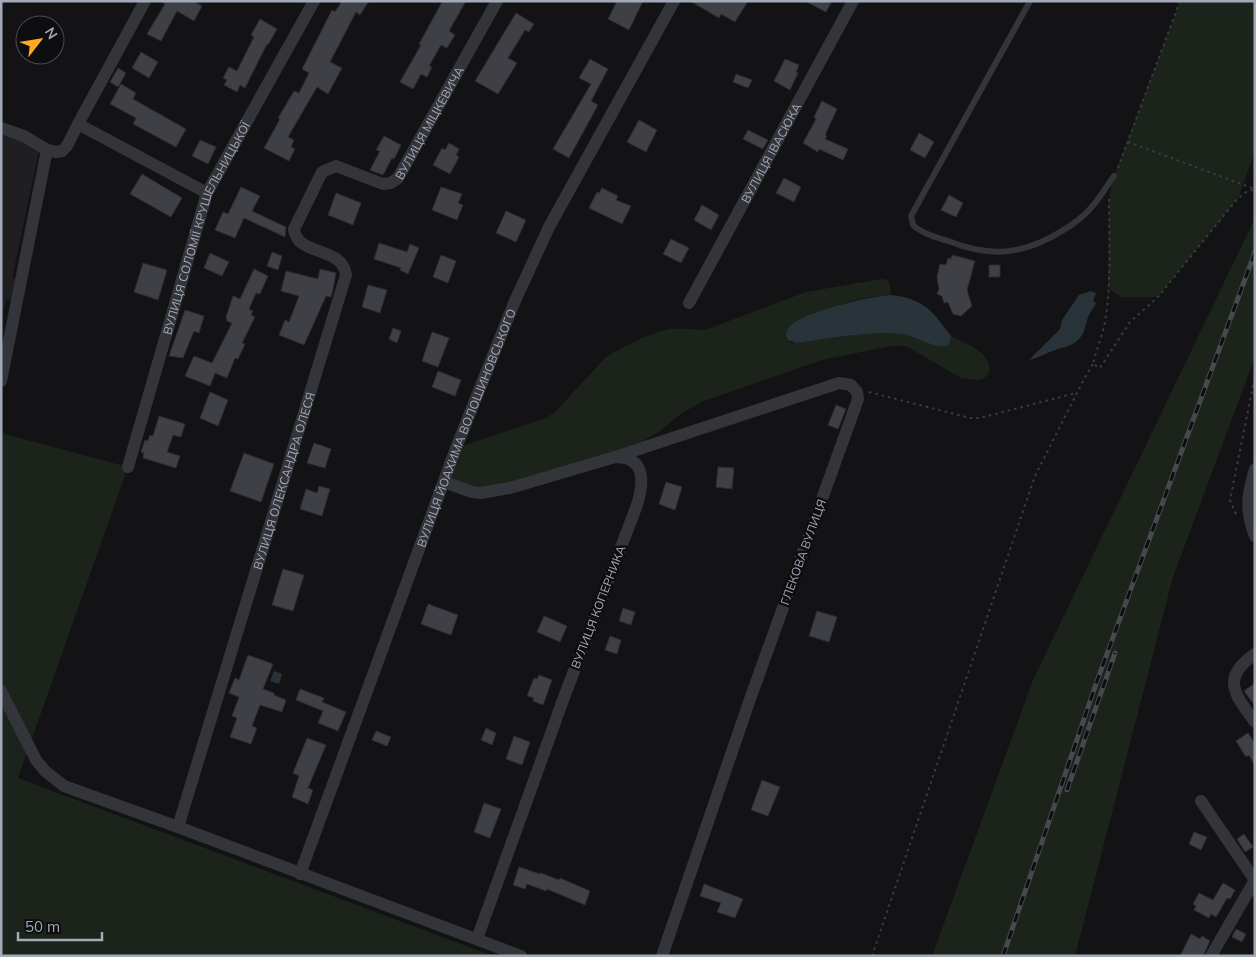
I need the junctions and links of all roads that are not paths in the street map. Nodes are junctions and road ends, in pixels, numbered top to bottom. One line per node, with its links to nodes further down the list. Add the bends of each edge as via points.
1 (145, 1): 7 (street)
2 (314, 1): 12 (street, ВУЛИЦЯ СОЛОМІЇ КРУШЕЛЬНИЦЬКОЇ)
3 (497, 1): 10 (street, ВУЛИЦЯ МІЦКЕВИЧА, via 398,178 382,184 336,166)
4 (674, 1): 18 (street, ВУЛИЦЯ ЙОАХИМА ВОЛОШИНОВСЬКОГО, via 532,263)
5 (853, 1): 13 (street, ВУЛИЦЯ ІВАСЮКА)
6 (1030, 1): 11 (lane, via 911,216 913,225 921,231 975,250 1022,249 1042,243 1079,220 1091,209)
7 (78, 124): 9 (street, via 65,149 57,152); 12 (street)
8 (1, 128): 9 (street, via 24,136)
9 (47, 150): 14 (street)
10 (328, 168): 24 (street, ВУЛИЦЯ ОЛЕКСАНДРА ОЛЕСЯ, via 322,172 294,229 294,236 299,242 339,260 345,266 346,275)
11 (1114, 176)
12 (207, 193): 16 (street, ВУЛИЦЯ СОЛОМІЇ КРУШЕЛЬНИЦЬКОЇ)
13 (688, 303)
14 (1, 381)
15 (615, 457): 18 (street, via 510,488 481,493); 27 (street, ВУЛИЦЯ КОПЕРНИКА, via 627,458 640,470 641,492); 29 (street, ГЛЕКОВА ВУЛИЦЯ, via 839,383 846,383 857,392 858,399)
16 (128, 467)
17 (1255, 470): 19 (street, via 1247,502)
18 (444, 482): 25 (street, ВУЛИЦЯ ЙОАХИМА ВОЛОШИНОВСЬКОГО)
19 (1255, 536)
20 (1255, 654): 22 (street, via 1238,668 1233,682 1238,699)
21 (1, 691): 24 (street, via 36,760 53,780)
22 (1255, 722)
23 (1201, 800): 26 (street)
24 (178, 827): 25 (street)
25 (300, 874): 27 (street)
26 (1255, 880): 30 (street)
27 (477, 939): 28 (street)
28 (521, 956)
29 (662, 956)
30 (1211, 956)

